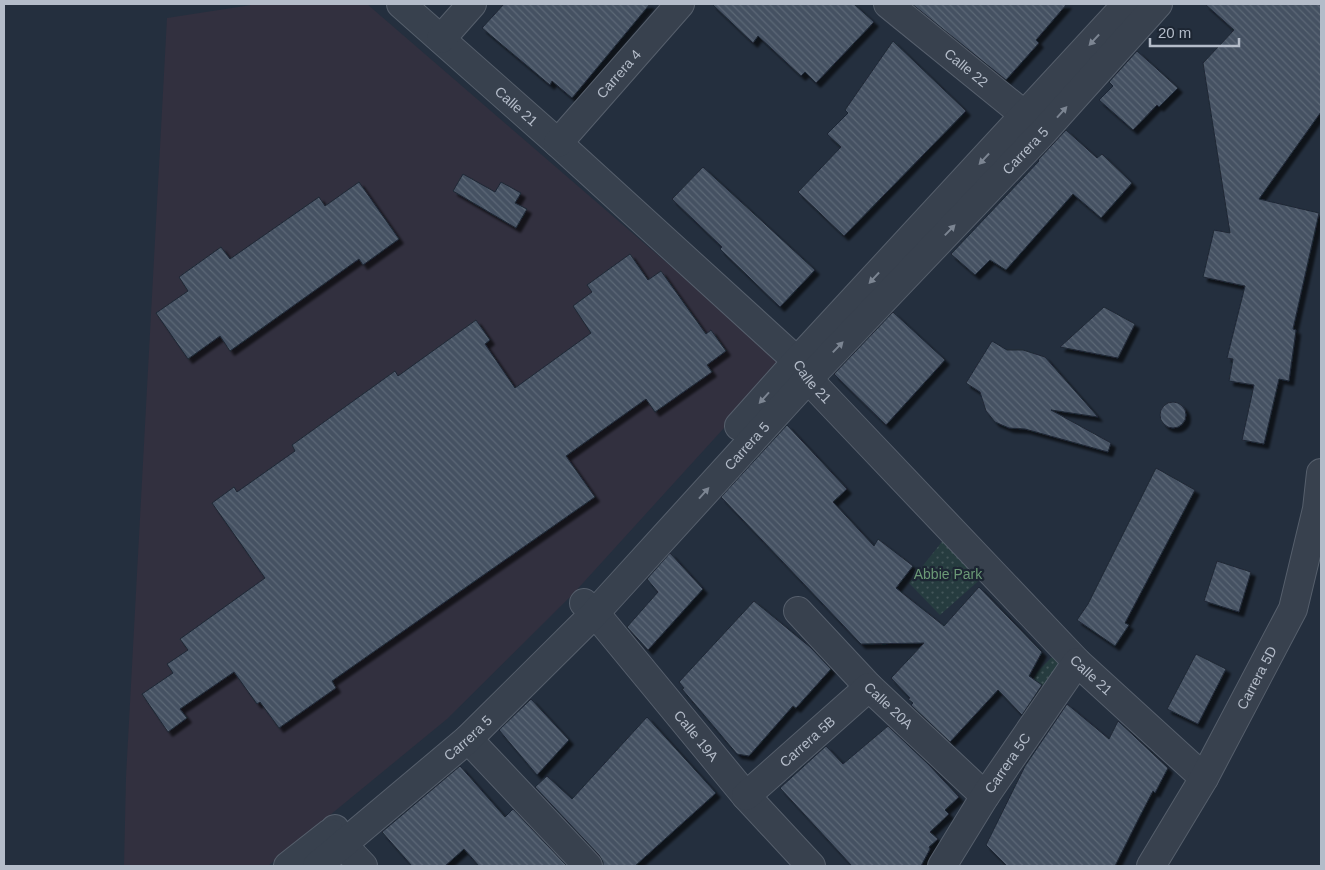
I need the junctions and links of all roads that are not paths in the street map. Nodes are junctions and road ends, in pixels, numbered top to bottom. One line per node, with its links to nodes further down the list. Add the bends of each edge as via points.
1 (401, 4): 7 (street, Calle 21)
2 (472, 4): 7 (street)
3 (680, 4): 9 (street, Carrera 4)
4 (888, 4): 8 (street, Calle 22)
5 (1127, 4): 8 (street, Carrera 5, one-way to 8)
6 (1158, 4): 8 (street, Carrera 5, one-way to 6)
7 (441, 39): 9 (street, Calle 21)
8 (1034, 123): 10 (street, Carrera 5)
9 (558, 143): 10 (street, Calle 21)
10 (803, 370): 12 (street, Carrera 5); 14 (street, Calle 21)
11 (1321, 473): 17 (street, Carrera 5D, via 1317,508 1293,609)
12 (589, 608): 16 (street, Carrera 5); 18 (street, Calle 19A); 20 (street, Carrera 5)
13 (798, 611): 15 (street, Calle 20A)
14 (1076, 662): 17 (street, Calle 21); 19 (street, Carrera 5C)
15 (869, 687): 18 (street, Carrera 5B); 19 (street, Calle 20A)
16 (468, 739): 20 (street, Carrera 5); 24 (street)
17 (1204, 778): 27 (street, Carrera 5D)
18 (746, 796): 25 (street, Calle 19A)
19 (985, 796): 26 (street, Carrera 5C)
20 (339, 837): 21 (street, Carrera 5); 22 (street, Carrera 5); 23 (street)
21 (288, 866)
22 (317, 866)
23 (363, 866)
24 (588, 866)
25 (811, 866)
26 (942, 866)
27 (1151, 866)

